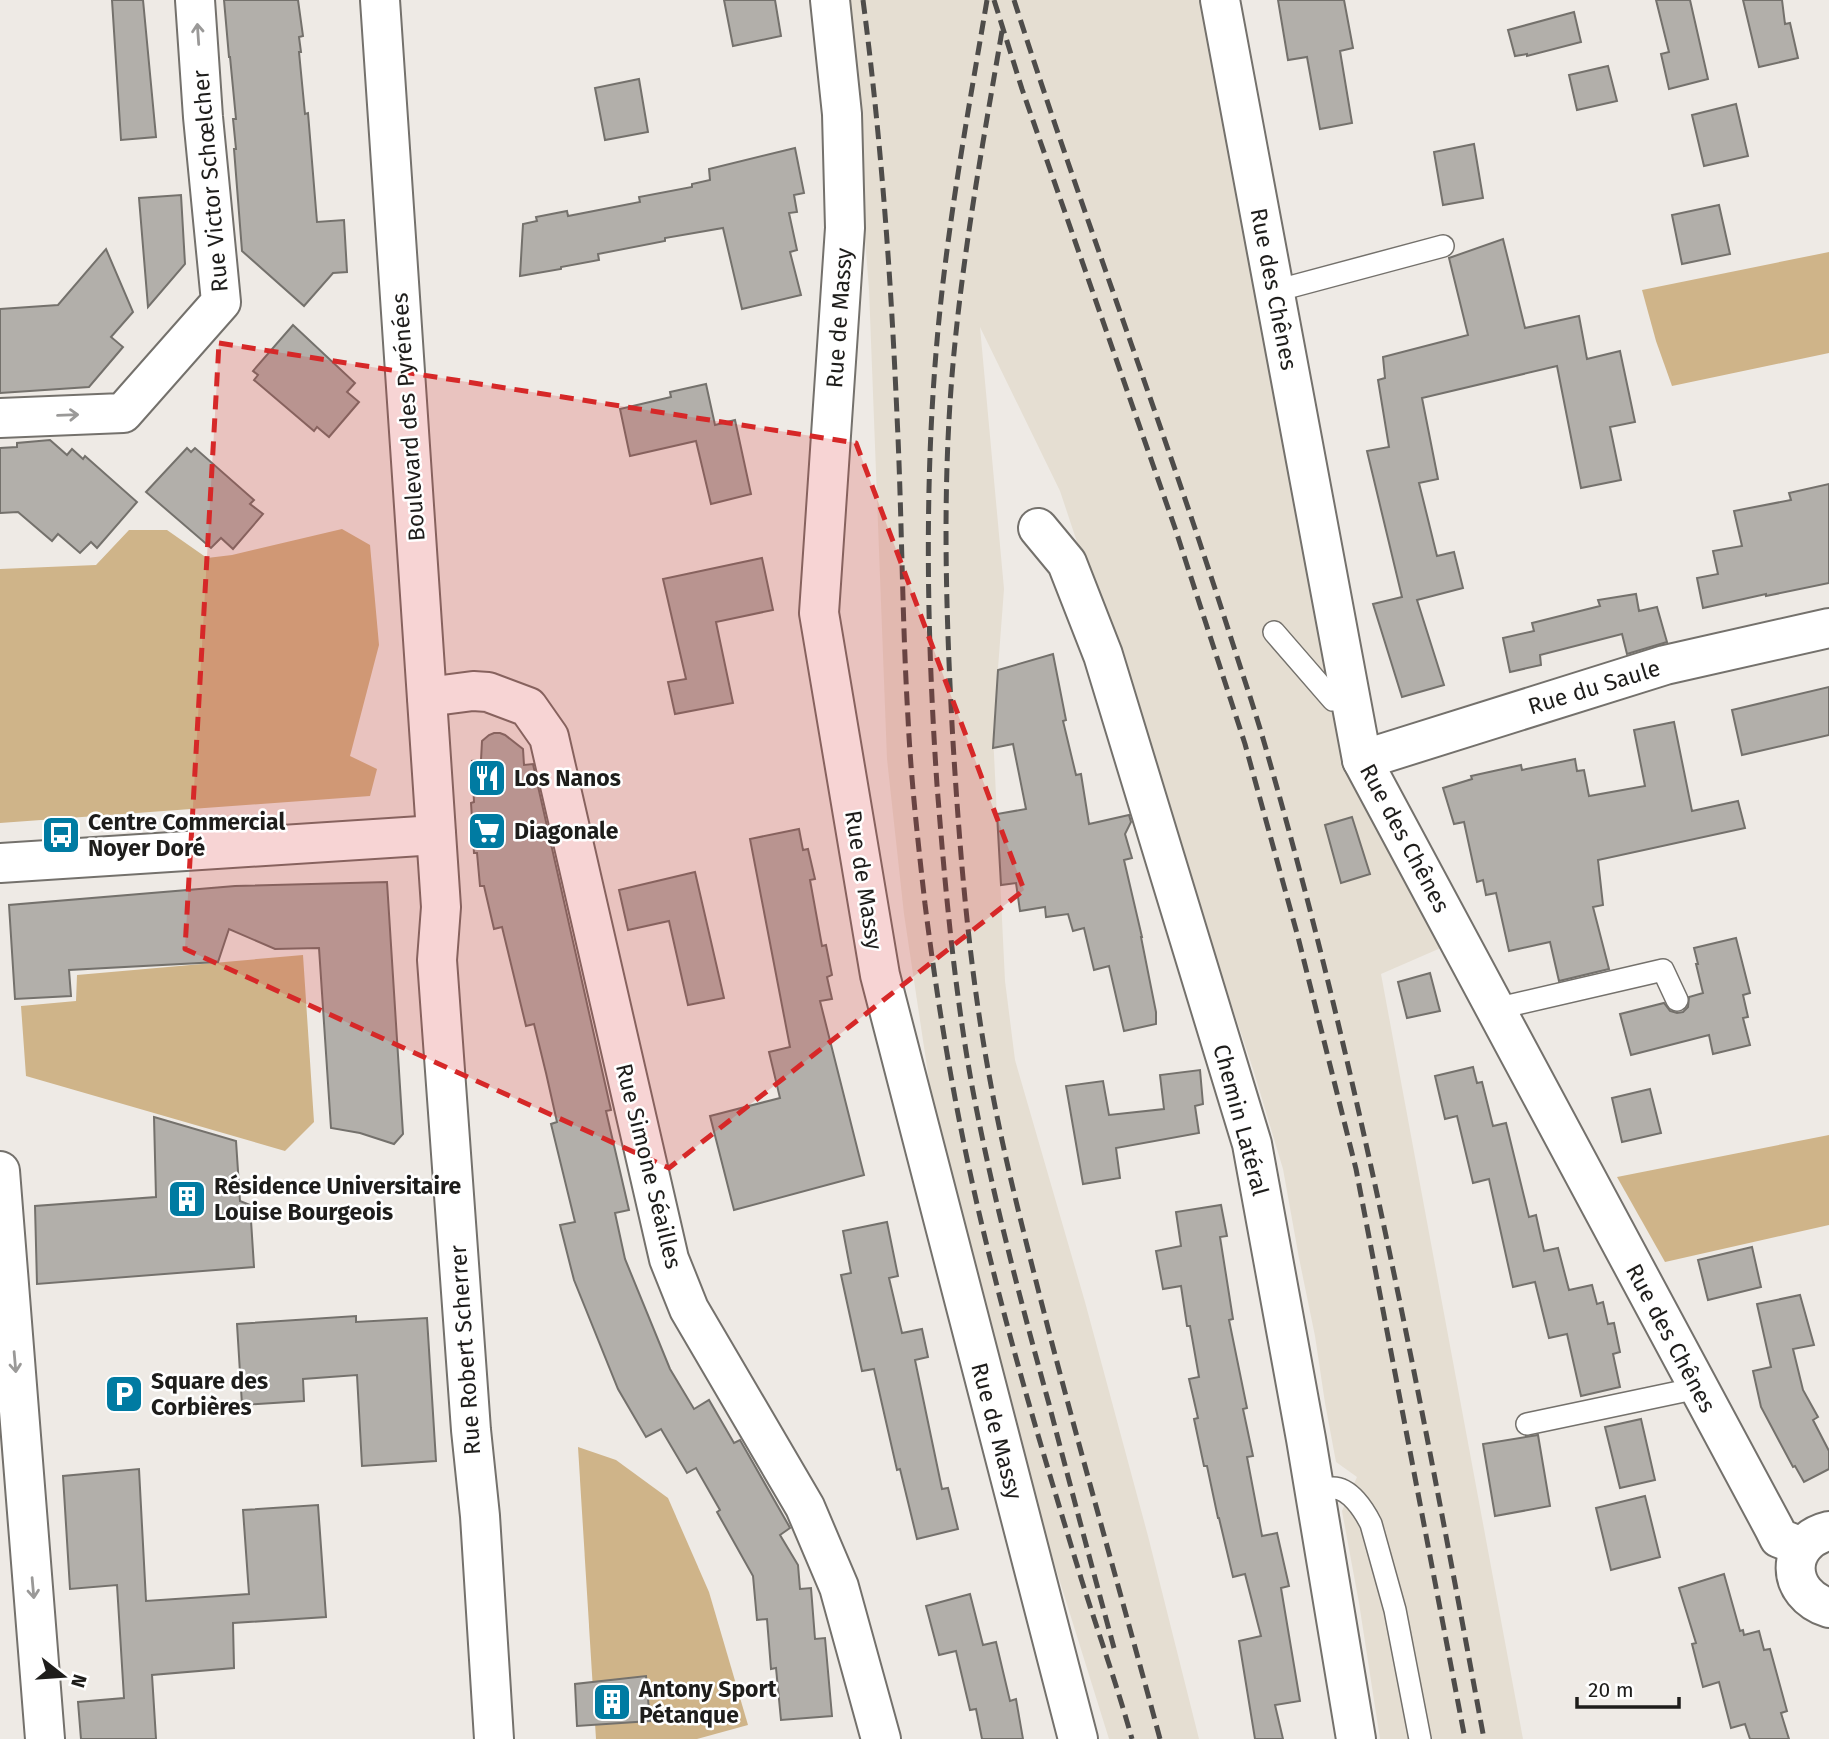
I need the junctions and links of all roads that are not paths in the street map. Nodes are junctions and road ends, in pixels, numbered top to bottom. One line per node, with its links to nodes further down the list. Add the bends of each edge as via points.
1 (195, 0): 7 (street, Rue Victor Schœlcher, one-way to 1, via 123,413 221,302)
2 (380, 0): 11 (street, Boulevard des Pyrénées)
3 (830, 0): 27 (street, Rue de Massy, via 842,114 845,228 819,613 880,975)
4 (1220, 0): 6 (street, Rue des Chênes)
5 (1443, 246): 6 (lane)
6 (1275, 291): 12 (street, Rue des Chênes)
7 (0, 418)
8 (1038, 528): 21 (street, Chemin Latéral, via 1067,563 1102,655 1252,1144)
9 (1829, 628): 13 (street, Rue du Saule, via 1665,665)
10 (1274, 632): 12 (lane, via 1333,700)
11 (427, 697): 14 (street, Boulevard des Pyrénées); 26 (street, Rue Simone Séailles, via 488,692 528,707 549,737 669,1259 689,1309 805,1507 839,1587)
12 (1351, 697): 13 (street, Rue des Chênes)
13 (1362, 760): 17 (street, Rue des Chênes)
14 (436, 835): 15 (street); 25 (street, Rue Robert Scherrer, via 441,907 437,960)
15 (0, 863)
16 (1677, 1000): 17 (lane, via 1663,970)
17 (1495, 1009): 19 (street, Rue des Chênes)
18 (0, 1171): 24 (street, one-way to 24)
19 (1698, 1388): 20 (lane); 22 (street, Rue des Chênes, via 1779,1538)
20 (1527, 1424)
21 (1315, 1490): 28 (street, Chemin Latéral); 29 (lane, via 1342,1490 1366,1512 1395,1610)
22 (1816, 1539): 23 (street, via 1796,1562 1797,1578 1803,1593)
23 (1829, 1608)
24 (45, 1739)
25 (494, 1739)
26 (881, 1739)
27 (1078, 1739)
28 (1356, 1739)
29 (1420, 1739)

